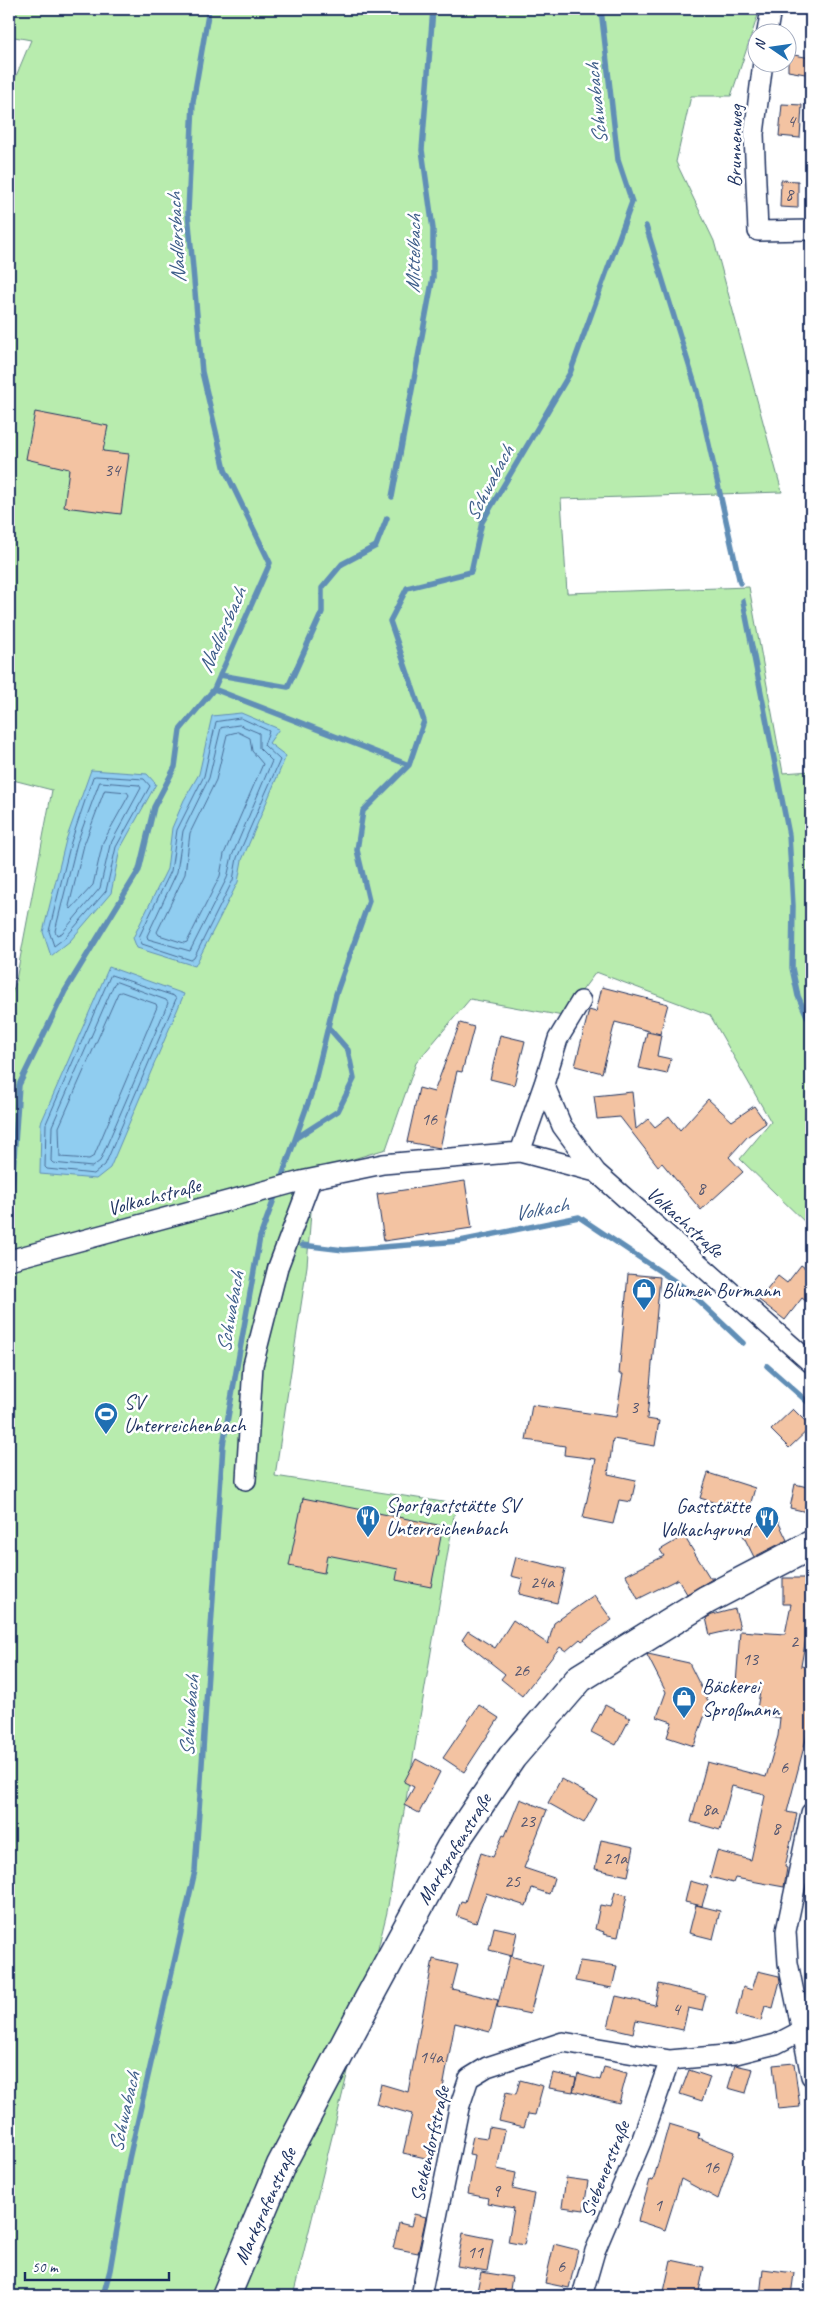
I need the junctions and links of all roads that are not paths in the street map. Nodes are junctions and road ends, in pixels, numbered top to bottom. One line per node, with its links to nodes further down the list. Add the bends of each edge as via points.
1 (771, 9): 2 (street)
2 (769, 22)
3 (762, 72): 4 (street, Brunnenweg, via 754,134 758,231)
4 (811, 230)
5 (581, 1001): 6 (street, via 558,1039)
6 (544, 1084): 7 (street); 8 (street, Volkachstraße, via 562,1126)
7 (520, 1152): 8 (street, Volkachstraße); 9 (street, Volkachstraße, via 384,1164)
8 (596, 1172): 11 (street, Volkachstraße)
9 (306, 1180): 10 (street, Volkachstraße); 12 (street, via 278,1267 253,1365)
10 (14, 1258)
11 (811, 1363)
12 (246, 1480)
13 (811, 1545): 18 (main road, Markgrafenstraße, via 706,1600 580,1678 512,1757 452,1847 366,2004 281,2165)
14 (811, 1813): 15 (street, via 786,1931 788,1963)
15 (803, 2030): 16 (street, Seckendorfstraße, via 776,2044 736,2054); 17 (street)
16 (670, 2060): 19 (street, Seckendorfstraße, via 563,2042 487,2067 469,2078 459,2108); 20 (street, Siebenerstraße, via 641,2142 595,2251)
17 (811, 2076)
18 (230, 2286)
19 (421, 2296)
20 (582, 2296)

